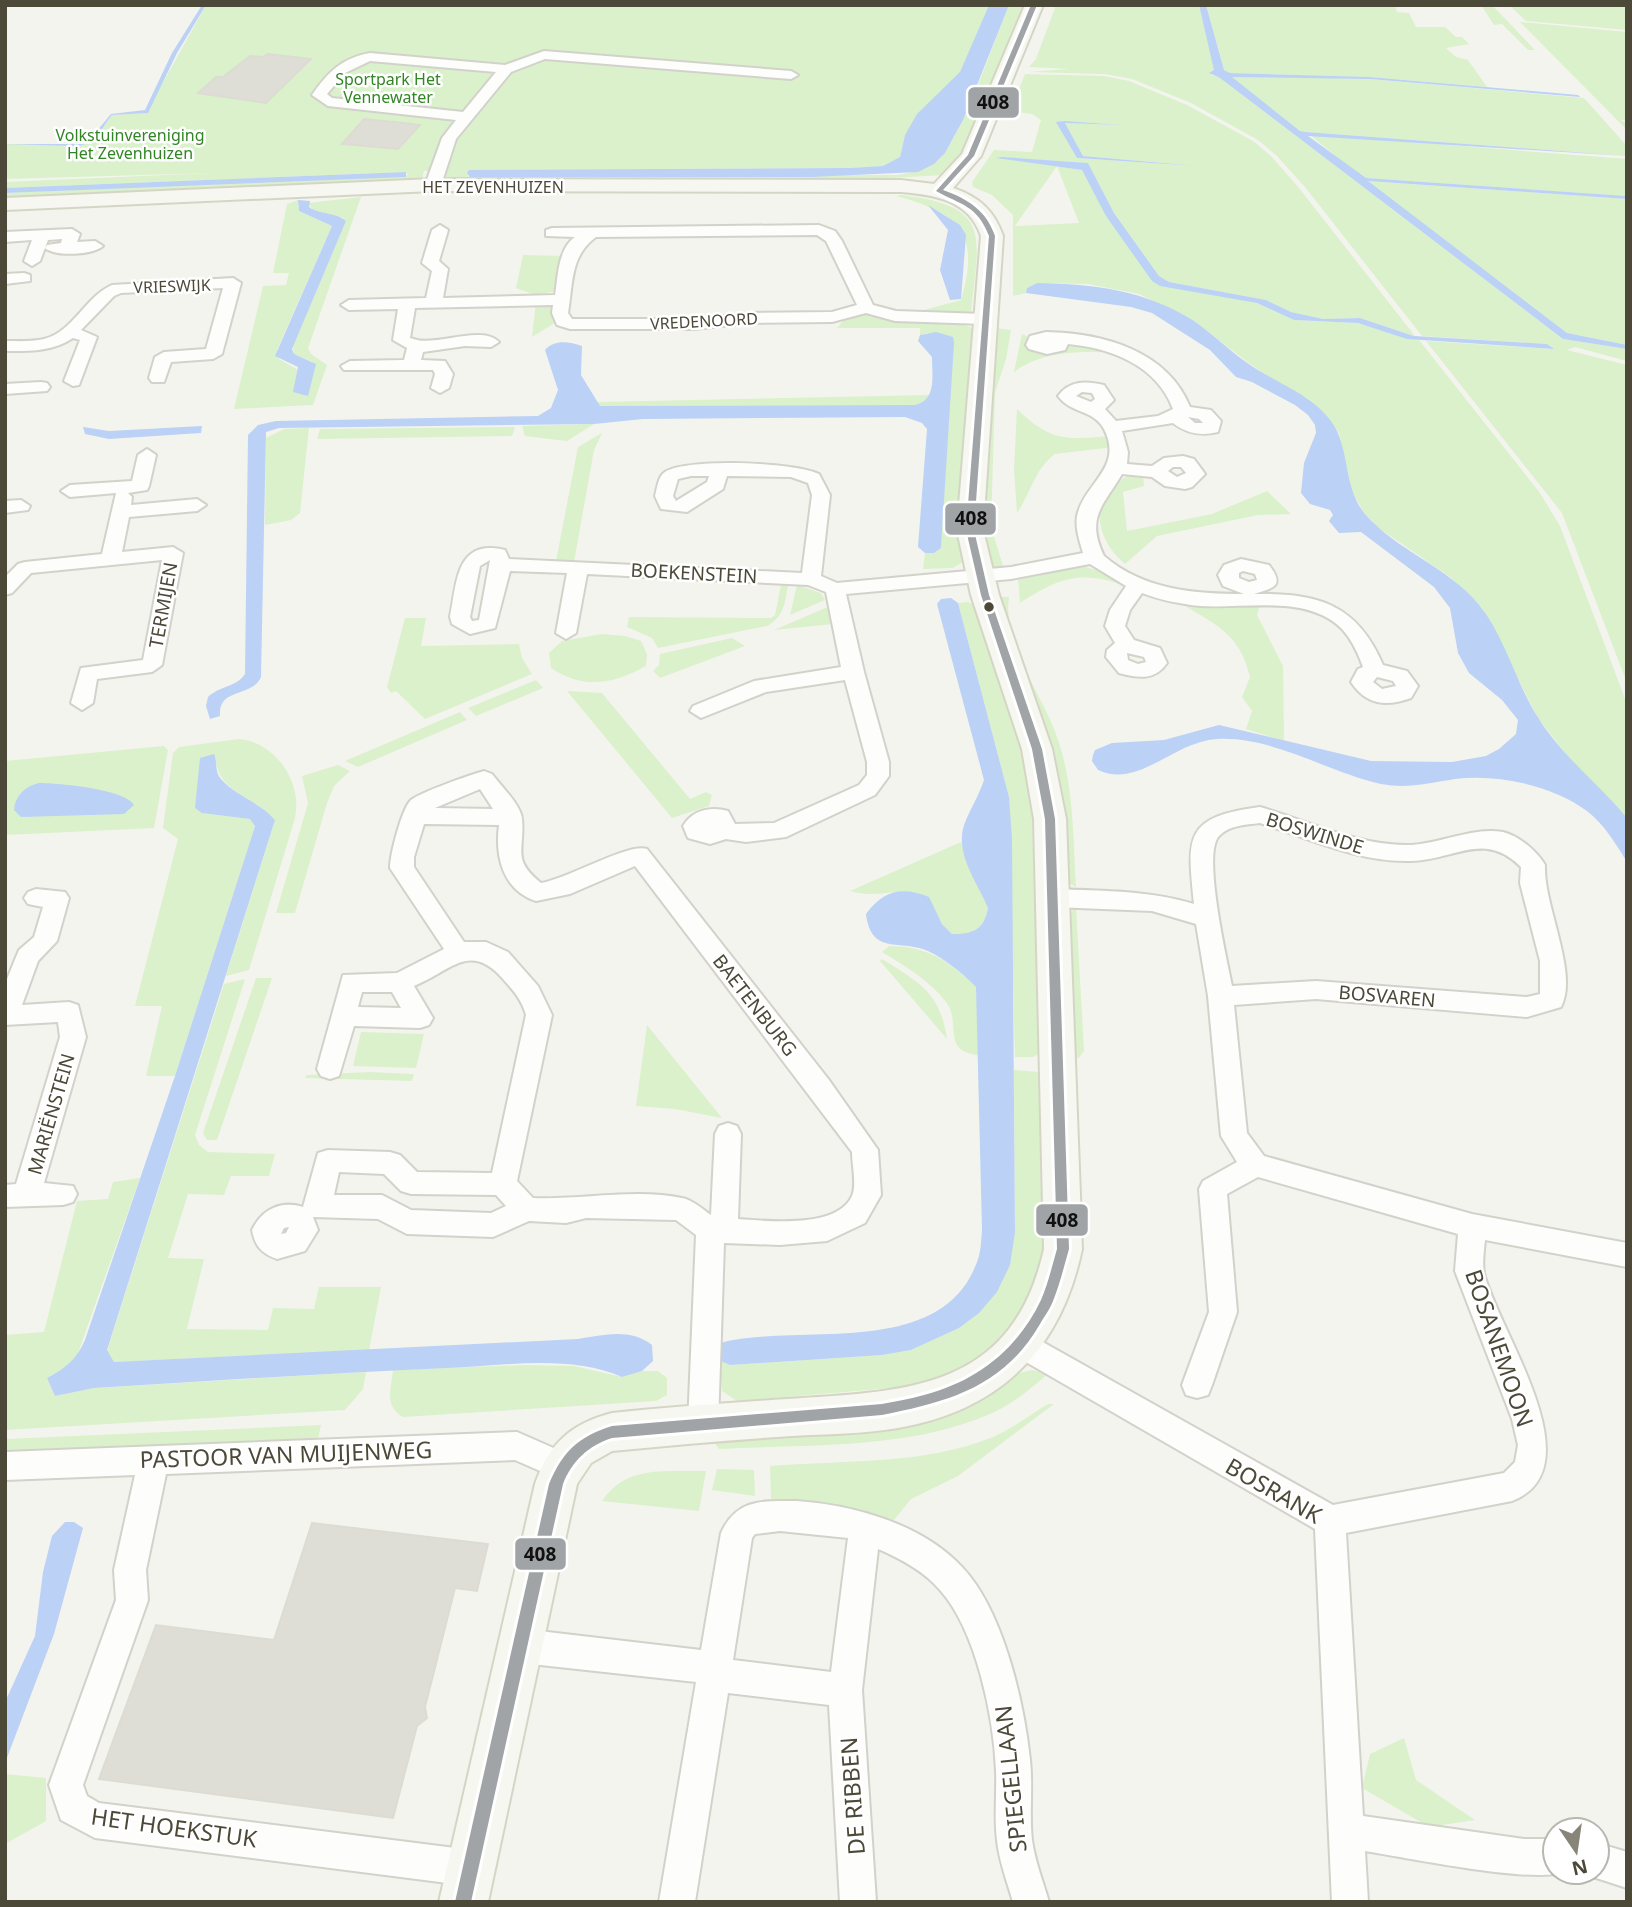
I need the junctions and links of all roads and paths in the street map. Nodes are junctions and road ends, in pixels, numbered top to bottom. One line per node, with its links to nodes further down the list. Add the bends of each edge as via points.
1 (1034, 5): 6 (street, via 971,156)
2 (506, 69): 3 (street, via 544,55); 4 (street); 4 (street, via 370,57 346,63 319,95 328,102)
3 (791, 75)
4 (465, 117): 5 (street, via 445,146)
5 (433, 185): 6 (street, HET ZEVENHUIZEN, via 892,186); 7 (street, HET ZEVENHUIZEN)
6 (939, 191): 20 (street, HET ZEVENHUIZEN, via 978,208 989,220 992,236)
7 (5, 204)
8 (440, 230): 16 (street, via 430,263 440,269)
9 (552, 233): 10 (street)
10 (592, 233): 15 (street, via 575,246); 19 (street, via 819,230 834,241)
11 (5, 237): 12 (street, via 37,248 72,234)
12 (95, 246)
13 (24, 278): 14 (street)
14 (5, 279)
15 (561, 300): 16 (street); 19 (street, VREDENOORD, via 563,321 579,325 832,317)
16 (434, 301): 17 (street)
17 (407, 304): 18 (street); 25 (street, via 401,340)
18 (349, 305)
19 (866, 308): 20 (street, VREDENOORD, via 895,316)
20 (984, 319): 49 (street, via 970,528)
21 (69, 332): 24 (street, VRIESWIJK, via 51,343); 30 (street, VRIESWIJK, via 105,293 118,288 233,283 213,354 164,357); 31 (street, via 89,337)
22 (1061, 338): 36 (street, via 1104,345 1143,362 1171,385 1180,413)
23 (491, 342): 26 (street, via 460,341)
24 (5, 346)
25 (416, 347): 26 (street); 27 (street)
26 (443, 347): 28 (street)
27 (411, 365): 28 (street); 29 (street)
28 (439, 365): 33 (street, via 444,374)
29 (350, 366)
30 (158, 378)
31 (73, 381)
32 (41, 387): 34 (street)
33 (440, 388)
34 (5, 389)
35 (1095, 408): 36 (street)
36 (1112, 427): 38 (street, via 1119,451)
37 (147, 455): 41 (street, via 140,486)
38 (1116, 468): 40 (street); 45 (street, via 1085,514)
39 (719, 470): 50 (street, via 794,473 818,483 821,495)
40 (1157, 472)
41 (125, 487): 42 (street); 44 (street)
42 (71, 491)
43 (197, 505): 44 (street)
44 (120, 512): 46 (street)
45 (1095, 557): 49 (street, BOEKENSTEIN); 51 (street)
46 (111, 558): 52 (street, TERMIJEN, via 25,568); 58 (street, TERMIJEN, via 173,553 152,664 88,673)
47 (502, 565): 48 (street, BOEKENSTEIN)
48 (578, 568): 50 (street, BOEKENSTEIN); 54 (street)
49 (979, 576): 53 (street, BOEKENSTEIN); 64 (street, via 1043,774)
50 (811, 579): 53 (street, BOEKENSTEIN)
51 (1137, 585): 55 (street, via 1115,626); 56 (street, via 1168,595 1200,599 1249,594 1328,609 1365,641)
52 (5, 589)
53 (835, 589): 57 (street)
54 (566, 633)
55 (1127, 645)
56 (1375, 670)
57 (853, 673): 59 (street, via 761,687); 62 (street, via 878,762 878,776 867,790 778,831 746,834)
58 (82, 703)
59 (701, 711)
60 (414, 816): 61 (street); 61 (street, via 419,806 484,779); 66 (street, via 402,868)
61 (511, 817): 82 (street, BAETENBURG, via 506,854 522,880 536,891 562,888 639,855 865,1150 867,1195 855,1215 827,1229 780,1233)
62 (723, 830)
63 (36, 898): 70 (street, MARIËNSTEIN, via 57,898 45,941 28,956)
64 (1054, 898): 65 (street, via 1157,903 1185,908); 84 (street, via 1063,1249 1053,1295)
65 (1207, 919): 68 (street, BOSWINDE); 69 (street, BOSWINDE, via 1200,850 1209,832 1228,819 1260,815 1377,851 1411,853 1473,840 1501,840 1533,865 1532,883 1552,961)
66 (459, 953): 67 (street); 76 (street, via 480,947 500,954 536,1002 539,1015)
67 (399, 982): 71 (street, via 352,982); 71 (street, via 420,1018)
68 (1221, 996): 69 (street, BOSVAREN, via 1317,990 1527,1007); 74 (street, BOSWINDE, via 1234,1136)
69 (1552, 1000)
70 (6, 1014): 78 (street, MARIËNSTEIN, via 69,1012 74,1037)
71 (342, 1016): 72 (street)
72 (330, 1069)
73 (728, 1134): 82 (street)
74 (1255, 1165): 81 (street); 85 (street, via 1213,1189 1223,1312)
75 (411, 1183): 76 (street); 79 (street); 79 (street, via 390,1163 328,1161 308,1212)
76 (503, 1184): 80 (street)
77 (63, 1194): 78 (street, MARIËNSTEIN)
78 (16, 1195)
79 (382, 1207): 80 (street, via 407,1222 493,1224)
80 (526, 1209): 82 (street, via 681,1209)
81 (1472, 1226): 83 (street); 90 (street, BOSANEMOON, via 1469,1271 1527,1419 1533,1445 1530,1469 1512,1486)
82 (717, 1230): 86 (street)
83 (1627, 1255)
84 (1022, 1345): 86 (street, via 971,1385 914,1406); 90 (street, BOSRANK)
85 (1196, 1385)
86 (703, 1425): 89 (street, via 602,1434 580,1446)
87 (154, 1459): 88 (street, PASTOOR VAN MUIJENWEG); 89 (street, PASTOOR VAN MUIJENWEG, via 517,1446); 97 (street, HET HOEKSTUK, via 130,1570 132,1600 66,1785 73,1808 95,1820)
88 (5, 1466)
89 (563, 1467): 92 (street)
90 (1330, 1521): 95 (street, BOSRANK)
91 (865, 1528): 93 (street, SPIEGELLAAN, via 832,1520 764,1516 739,1526); 94 (street, DE RIBBEN); 100 (street, SPIEGELLAAN, via 911,1547 953,1580 983,1632 1005,1713 1013,1762 1016,1851)
92 (522, 1646): 93 (street); 97 (street)
93 (714, 1671): 94 (street); 98 (street, SPIEGELLAAN)
94 (845, 1690): 99 (street, DE RIBBEN)
95 (1346, 1831): 96 (street); 101 (street, BOSRANK)
96 (1541, 1857)
97 (467, 1885)
98 (677, 1902)
99 (858, 1902)
100 (1031, 1902)
101 (1350, 1902)

